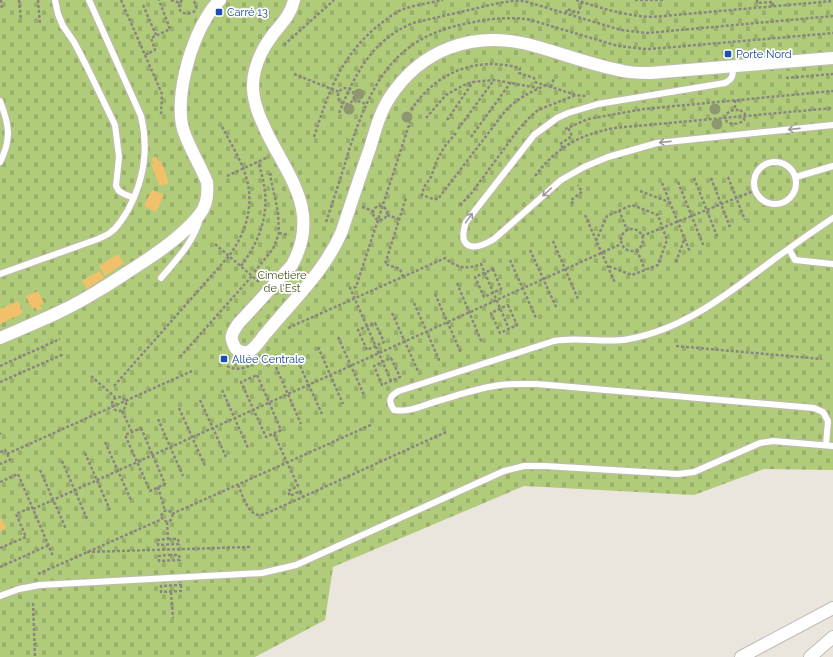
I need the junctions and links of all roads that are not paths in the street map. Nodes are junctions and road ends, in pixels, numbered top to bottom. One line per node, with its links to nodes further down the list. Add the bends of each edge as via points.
1 (55, 0): 12 (lane, via 63,26 74,42 115,125 119,157 116,186 124,194)
2 (90, 0): 12 (lane, via 141,116 145,131 143,166)
3 (220, 0): 13 (street, via 206,17 198,33 180,97 184,131 207,182 208,191)
4 (294, 0): 6 (street, via 292,10 264,46 258,58 253,88 254,103 260,119 300,198 304,228 300,248 292,265 232,332 231,339 236,349 248,352 322,267 342,231 376,128 389,98 410,72 437,53 459,44 496,39 527,44 624,71 650,74)
5 (833, 58): 6 (street)
6 (733, 67): 8 (lane, one-way to 6, via 657,143 628,150 584,167 561,180 494,240 485,245 475,248 463,239 466,222 534,135 557,118 598,104 725,83 733,75)
7 (0, 101): 9 (lane, via 9,130 6,150)
8 (833, 125)
9 (0, 162)
10 (833, 166): 11 (lane)
11 (796, 177): 11 (lane, via 788,166 776,162 769,163 763,166 755,177 756,190 771,203 785,201 794,191)
12 (134, 198): 17 (lane, via 121,223 110,233)
13 (201, 213): 18 (lane, via 192,239); 19 (street, via 174,240 96,293)
14 (833, 218): 15 (lane)
15 (788, 249): 16 (lane, via 796,260); 20 (lane, via 721,298 665,329 629,339 554,340 398,391 392,395 390,405 399,412 407,411 478,389 510,383 814,408 823,412 828,421)
16 (833, 264)
17 (0, 274)
18 (161, 278)
19 (0, 338)
20 (826, 445): 21 (lane); 22 (lane, via 760,442 694,472 678,474 524,466 504,471 280,570 28,586)
21 (833, 446)
22 (0, 596)
23 (833, 608): 25 (street)
24 (833, 637): 26 (street)
25 (741, 657)
26 (810, 657)

